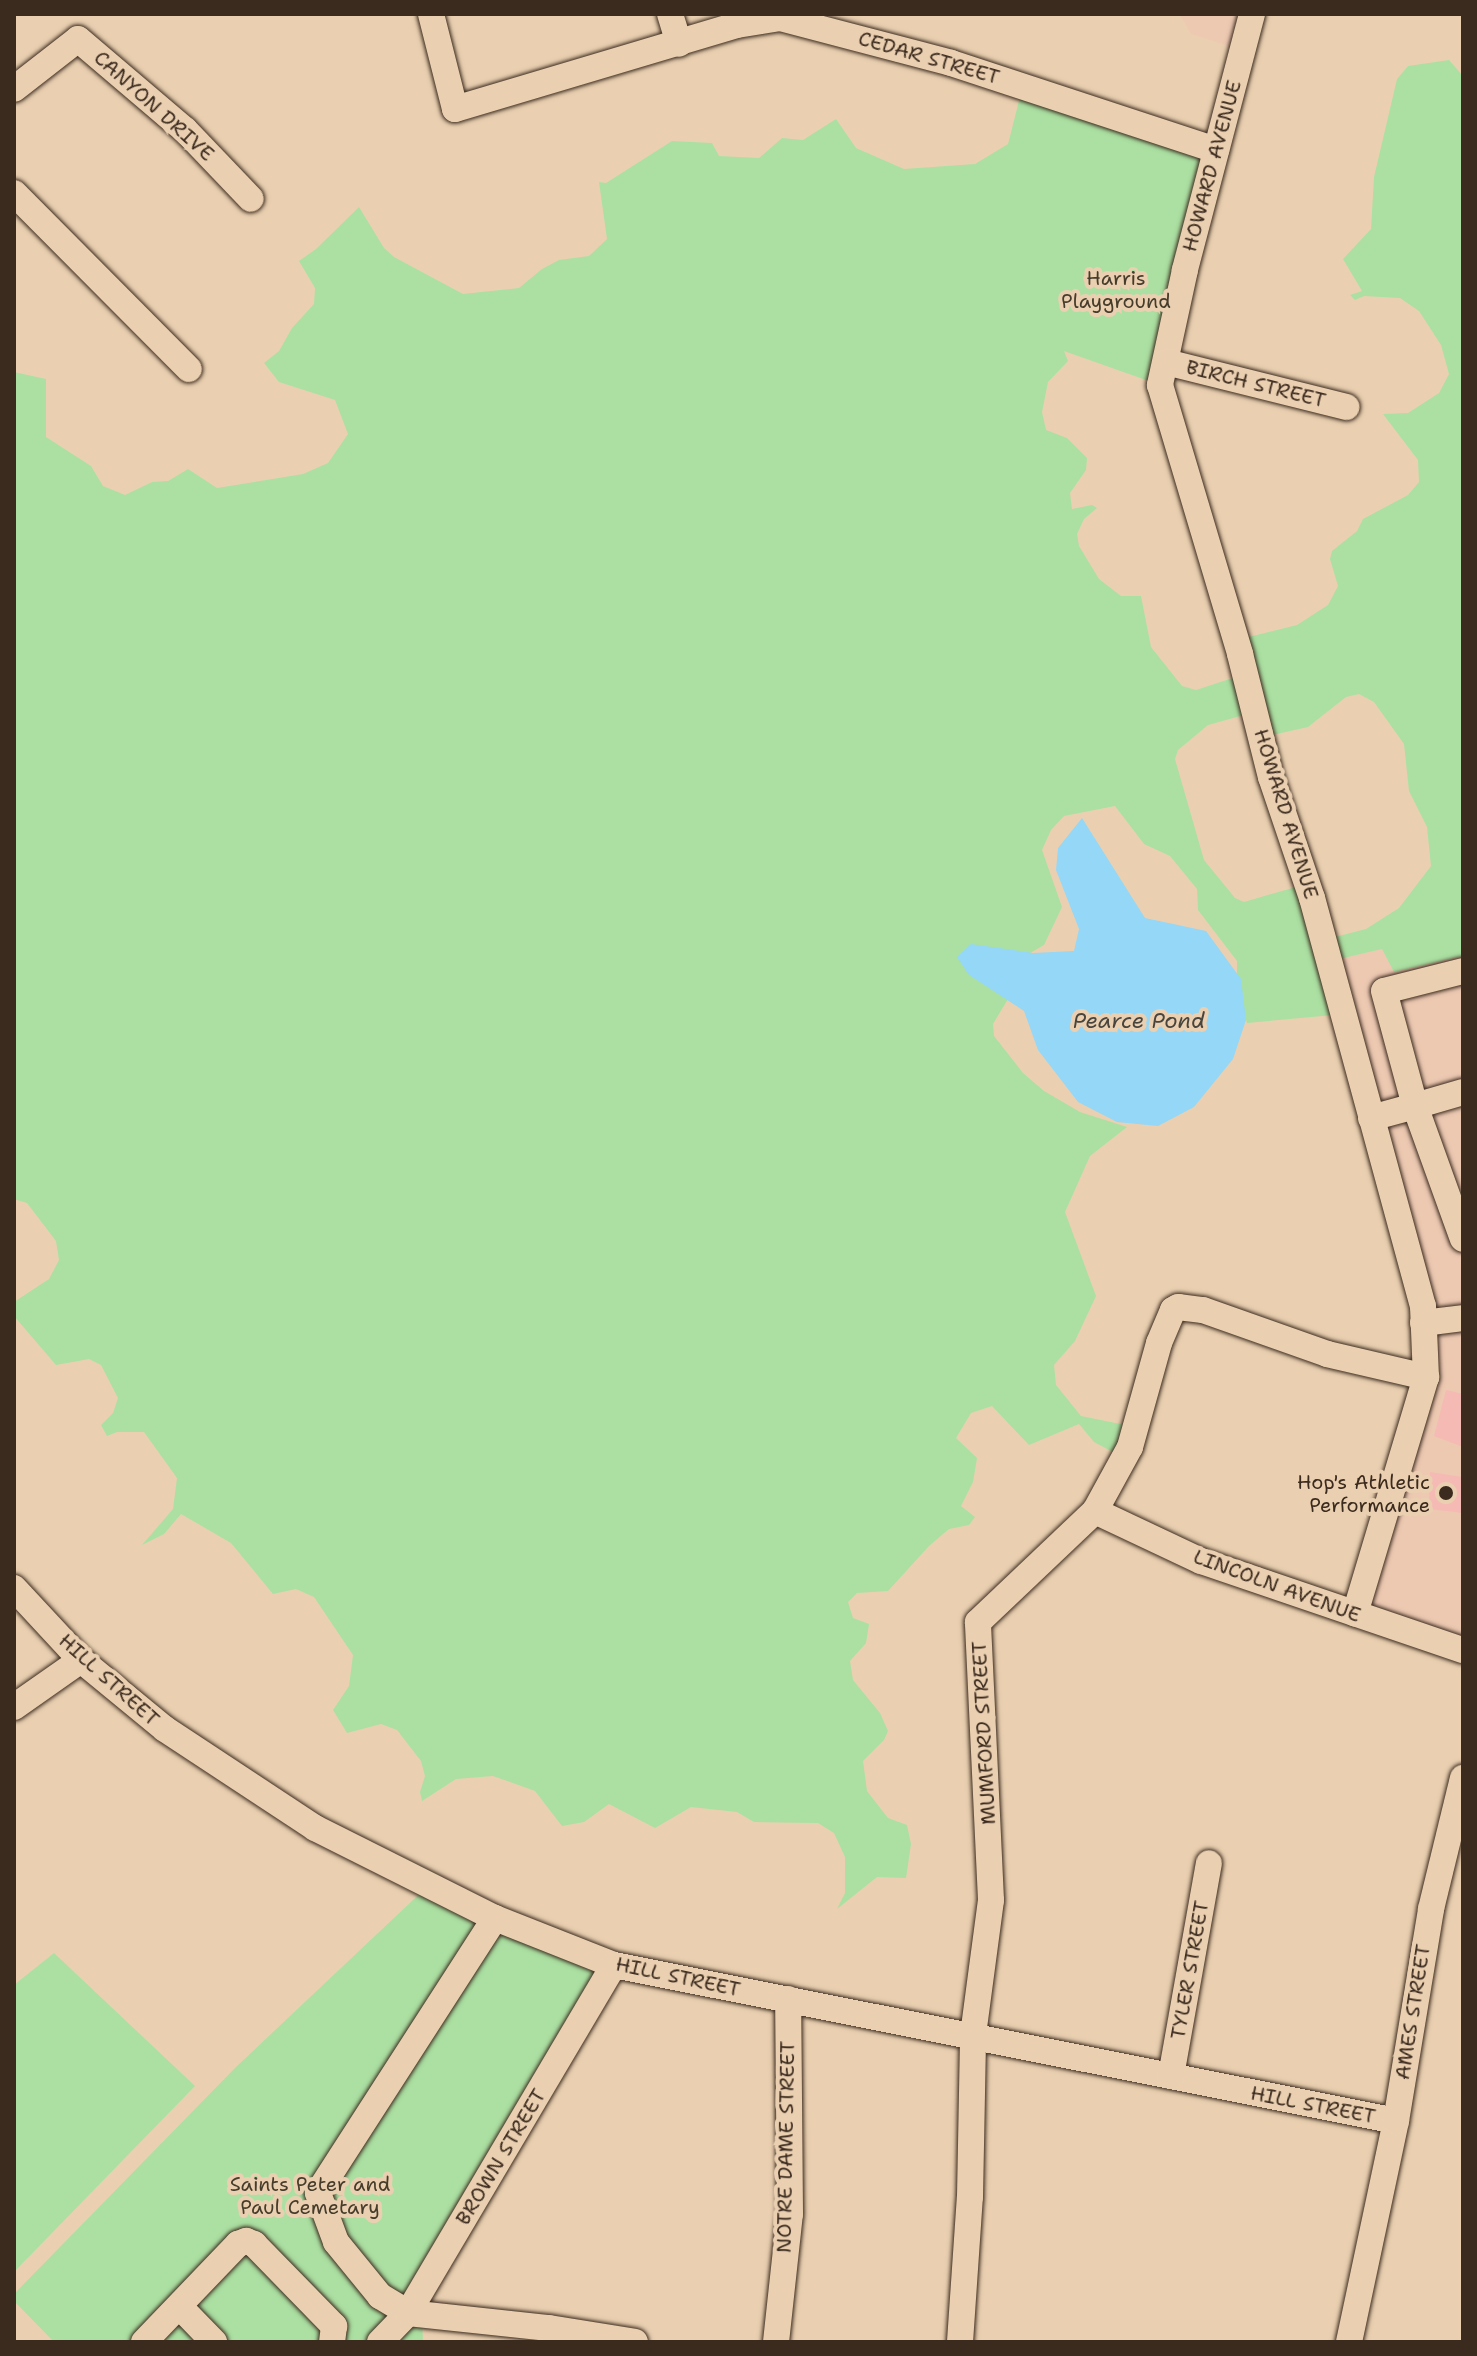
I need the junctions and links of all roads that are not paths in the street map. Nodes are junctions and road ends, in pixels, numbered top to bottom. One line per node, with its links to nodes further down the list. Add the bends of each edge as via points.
1 (431, 14): 4 (street, CEDAR STREET, via 455,109)
2 (670, 14): 4 (street)
3 (1252, 14): 6 (street, HOWARD AVENUE)
4 (679, 44): 6 (street, CEDAR STREET, via 780,18 951,63)
5 (14, 89): 8 (street, CANYON DRIVE, via 78,39 185,130)
6 (1216, 150): 9 (street, HOWARD AVENUE)
7 (14, 193): 10 (street)
8 (251, 199)
9 (1166, 362): 11 (street, BIRCH STREET); 15 (street, HOWARD AVENUE, via 1160,385 1271,777 1312,898)
10 (189, 369)
11 (1346, 407)
12 (1463, 971): 14 (street, via 1384,991)
13 (1463, 1092): 14 (street)
14 (1415, 1106): 15 (street); 16 (street)
15 (1371, 1118): 18 (street, HOWARD AVENUE, via 1423,1306)
16 (1463, 1239)
17 (1463, 1318): 18 (street)
18 (1423, 1323): 19 (street, HOWARD AVENUE)
19 (1426, 1377): 20 (street, MUMFORD STREET, via 1327,1354 1203,1310 1178,1307 1159,1343 1130,1447); 22 (street, HOWARD AVENUE)
20 (1095, 1511): 22 (street, LINCOLN AVENUE, via 1201,1561); 31 (street, MUMFORD STREET, via 978,1622 991,1900)
21 (14, 1588): 24 (street, HILL STREET)
22 (1355, 1614): 23 (street, LINCOLN AVENUE)
23 (1463, 1650)
24 (81, 1660): 25 (street); 28 (street, HILL STREET, via 165,1729 315,1828)
25 (14, 1707)
26 (1463, 1778): 33 (street, AMES STREET, via 1431,1909)
27 (1209, 1863): 32 (street, TYLER STREET)
28 (495, 1918): 29 (street, HILL STREET); 35 (street, via 318,2193 336,2242 380,2296)
29 (614, 1965): 30 (street, HILL STREET); 35 (street, BROWN STREET)
30 (788, 1999): 31 (street, HILL STREET); 41 (street, NOTRE DAME STREET, via 790,2214)
31 (973, 2035): 32 (street, HILL STREET); 42 (street, MUMFORD STREET)
32 (1171, 2076): 33 (street, HILL STREET)
33 (1396, 2121): 43 (street, AMES STREET)
34 (180, 2307): 36 (street); 37 (street); 38 (street, via 246,2241 334,2326)
35 (408, 2313): 39 (street, BROWN STREET); 40 (street)
36 (144, 2342)
37 (214, 2342)
38 (332, 2342)
39 (380, 2342)
40 (635, 2342)
41 (776, 2342)
42 (960, 2342)
43 (1349, 2342)

